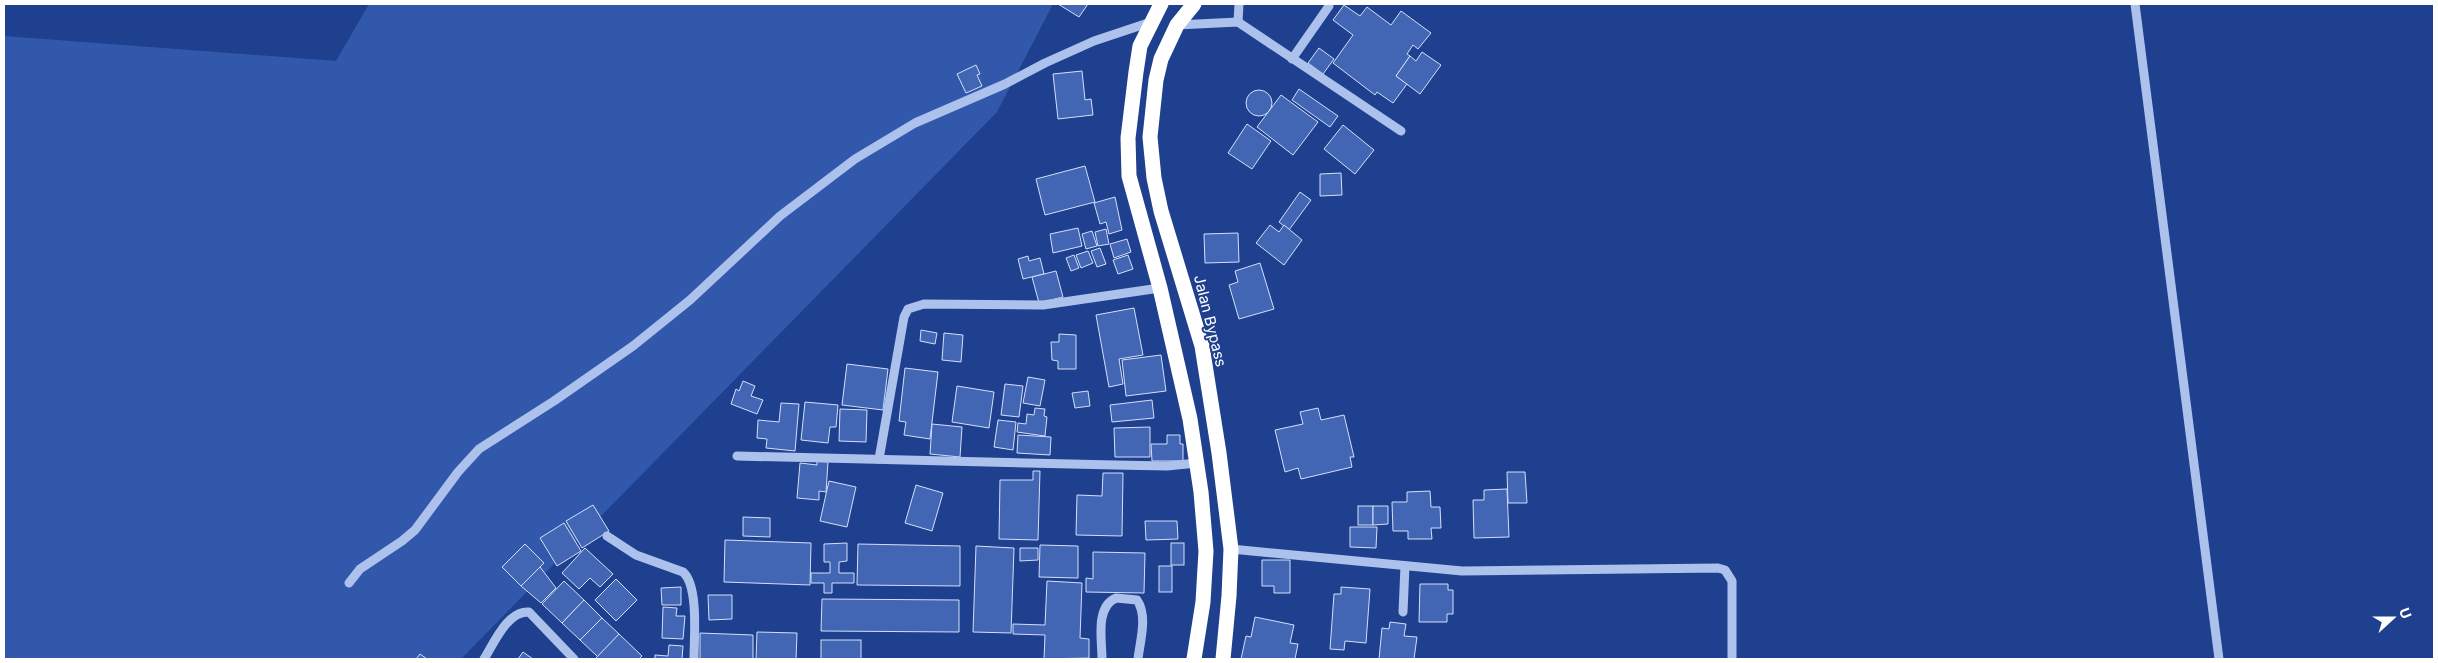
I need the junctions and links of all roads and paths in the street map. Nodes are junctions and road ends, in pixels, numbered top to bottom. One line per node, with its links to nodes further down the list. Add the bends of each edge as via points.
1 (1162, 4): 6 (highway)
2 (1194, 4): 8 (highway, Jalan Bypass)
3 (1239, 4): 7 (street)
4 (2135, 4): 28 (street)
5 (1329, 6): 9 (street)
6 (1151, 22): 11 (highway, via 1140,46 1128,138 1130,176); 18 (street, via 1094,41 915,124 842,168 780,216 724,270 633,346 554,402 479,449 415,530 360,569)
7 (1238, 22): 8 (street); 9 (street)
8 (1177, 25): 16 (highway, Jalan Bypass, via 1161,58 1156,80 1150,137 1154,178 1202,346 1220,453)
9 (1292, 59): 10 (street)
10 (1401, 131)
11 (1160, 288): 13 (street, via 1043,305 924,304 908,308); 14 (highway, via 1190,419)
12 (737, 456): 13 (street)
13 (878, 459): 14 (street, via 1132,465)
14 (1196, 462): 25 (highway, via 1206,551 1203,602)
15 (607, 536): 22 (street, via 636,556 688,576 693,603)
16 (1230, 549): 17 (street); 26 (highway, Jalan Bypass)
17 (1405, 566): 19 (street); 27 (street, via 1519,572 1718,568 1729,574 1732,582)
18 (349, 583)
19 (1403, 612)
20 (484, 659): 21 (street, via 512,618 522,611 529,612)
21 (574, 659)
22 (694, 659)
23 (1102, 659): 24 (street, via 1104,608 1116,598 1136,600 1141,606)
24 (1138, 659)
25 (1194, 659)
26 (1223, 659)
27 (1732, 659)
28 (2219, 659)

